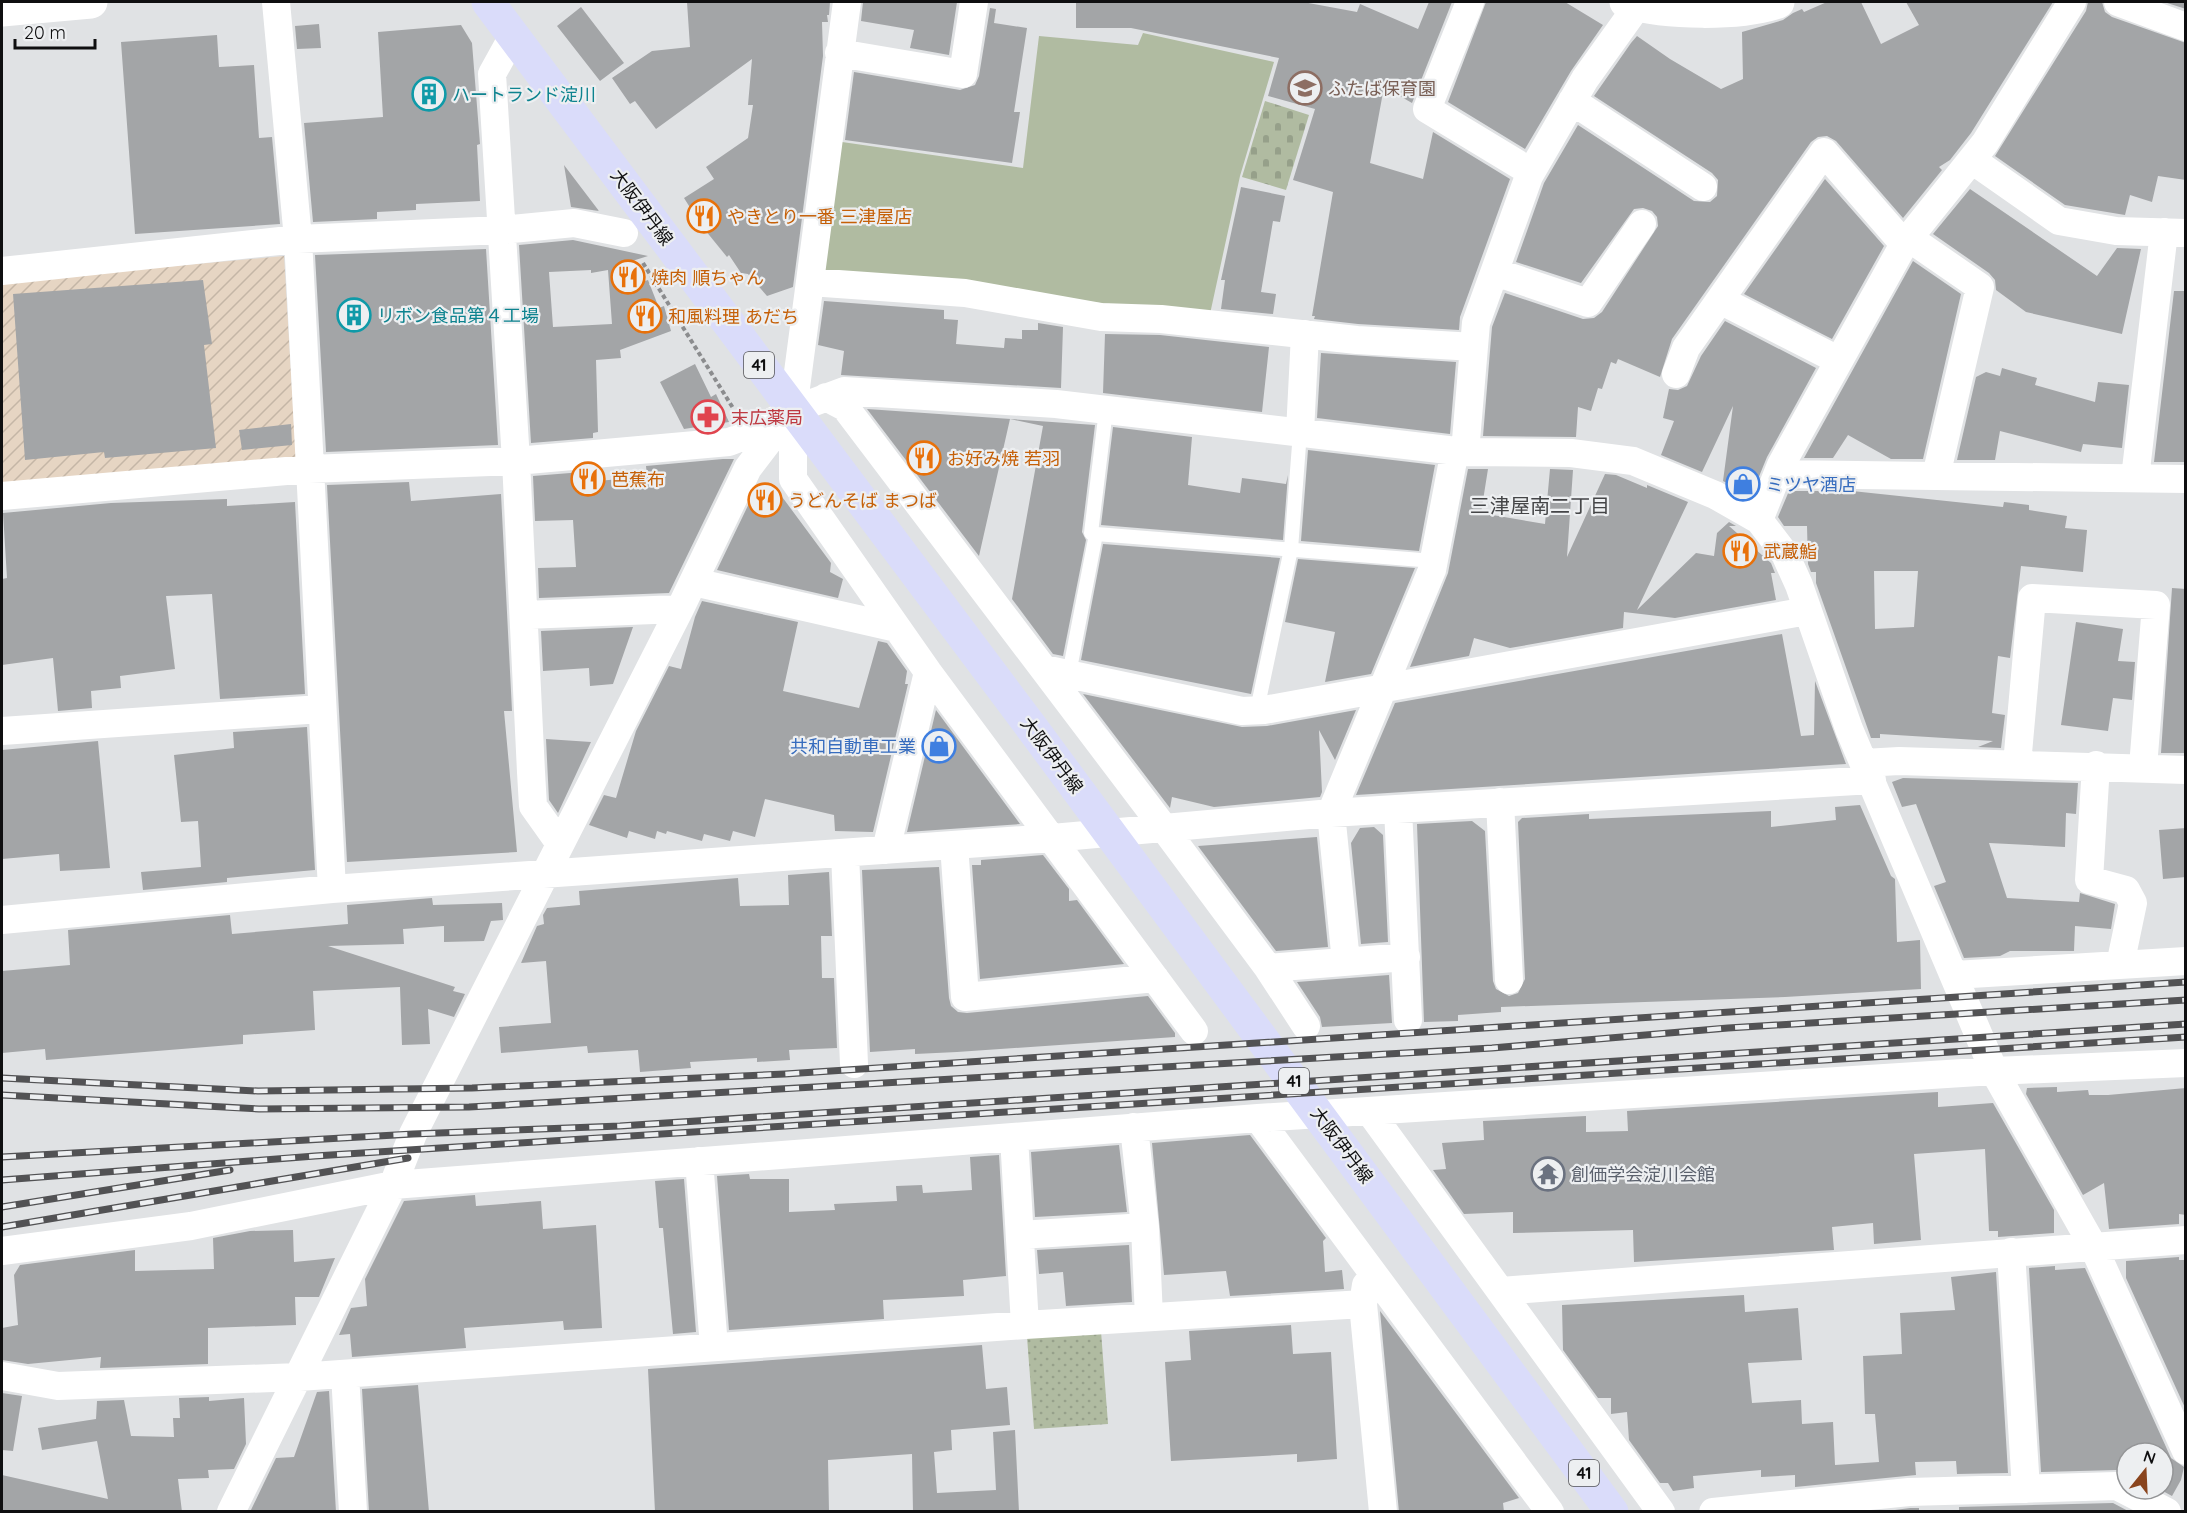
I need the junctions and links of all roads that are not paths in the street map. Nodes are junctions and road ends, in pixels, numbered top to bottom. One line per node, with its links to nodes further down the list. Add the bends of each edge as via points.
1 (91, 2): 11 (street)
2 (276, 2): 23 (street)
3 (488, 2): 13 (main road, 大阪伊丹線 / 41)
4 (847, 2): 14 (street)
5 (974, 2): 14 (street, via 963,74)
6 (1470, 2): 17 (street, via 1427,109)
7 (1778, 2): 10 (street, via 1758,8 1714,11)
8 (2072, 2): 16 (street)
9 (2118, 2): 12 (street)
10 (1651, 4): 15 (street)
11 (2, 10)
12 (2186, 27)
13 (513, 36): 20 (street, via 492,74); 34 (main road, 大阪伊丹線 / 41)
14 (839, 53): 27 (street)
15 (1572, 101): 17 (street); 18 (street)
16 (1972, 160): 21 (street, via 2059,221 2116,231); 24 (street)
17 (1531, 172): 26 (street)
18 (1703, 187)
19 (1642, 224): 26 (street, via 1588,303)
20 (502, 230): 22 (street, via 574,223); 23 (street); 38 (street)
21 (2175, 232): 42 (street)
22 (624, 233)
23 (298, 239): 25 (street); 39 (street)
24 (1906, 241): 28 (street, via 1824,152); 31 (street); 41 (street, via 1980,287)
25 (2, 271)
26 (1495, 272): 30 (street, via 1476,322)
27 (810, 282): 29 (street, via 965,293 1101,317); 34 (street)
28 (1720, 300): 31 (street); 32 (street, via 1686,348)
29 (1305, 334): 30 (street); 36 (street)
30 (1474, 347): 37 (street)
31 (1838, 360): 40 (street)
32 (1676, 374)
33 (826, 397): 34 (street); 35 (street, via 844,392); 55 (street, via 845,407)
34 (793, 410): 38 (street, via 729,442); 49 (street, via 748,468); 53 (street, via 795,485); 120 (main road, 大阪伊丹線 / 41)
35 (1106, 410): 36 (street); 46 (lane, via 1091,533)
36 (1300, 432): 37 (street); 47 (lane)
37 (1460, 451): 45 (street, via 1571,453 1633,461 1715,495); 48 (street)
38 (516, 461): 39 (street); 52 (street)
39 (309, 469): 44 (street); 57 (street)
40 (1778, 474): 41 (street); 45 (street)
41 (1936, 476): 42 (street)
42 (2135, 478): 43 (street)
43 (2186, 479)
44 (2, 496)
45 (1759, 520): 51 (street, via 1785,554)
46 (1096, 537): 47 (lane); 55 (lane)
47 (1290, 549): 48 (lane); 58 (lane)
48 (1434, 561): 56 (street)
49 (694, 582): 50 (street); 53 (street)
50 (681, 609): 52 (street); 70 (street)
51 (1807, 611): 56 (street); 64 (street)
52 (524, 615): 70 (street, via 533,806)
53 (897, 627): 54 (street)
54 (928, 672): 69 (street); 72 (street)
55 (1056, 672): 58 (street, via 1242,711); 68 (street)
56 (1383, 688): 58 (street); 67 (street)
57 (321, 709): 59 (street); 75 (street)
58 (1257, 710)
59 (2, 731)
60 (2017, 764): 61 (street); 62 (street, via 2032,598 2156,605); 64 (street, via 1899,761)
61 (2096, 765): 62 (street); 80 (street, via 2089,880 2127,890 2133,903)
62 (2143, 767): 63 (street)
63 (2186, 770)
64 (1868, 772): 65 (street); 82 (street)
65 (1500, 802): 66 (street); 84 (street)
66 (1398, 808): 67 (street); 77 (street)
67 (1331, 813): 68 (street); 79 (street)
68 (1164, 828): 69 (street); 81 (street)
69 (1052, 838): 71 (street); 83 (street)
70 (560, 844): 74 (street)
71 (954, 845): 72 (street); 83 (street, via 965,997)
72 (886, 850): 73 (street)
73 (845, 853): 74 (street); 89 (street)
74 (543, 874): 75 (street); 96 (street, via 412,1134)
75 (332, 889): 76 (street)
76 (2, 920)
77 (1406, 957): 79 (street); 85 (street)
78 (2186, 961): 80 (street)
79 (1346, 962): 81 (street)
80 (2120, 965): 82 (street)
81 (1268, 968): 86 (street)
82 (1954, 975): 90 (street)
83 (1155, 978): 87 (street)
84 (1509, 980)
85 (1408, 1020)
86 (1306, 1026)
87 (1194, 1030)
88 (2186, 1063): 90 (street)
89 (854, 1064)
90 (1994, 1071): 91 (street); 100 (street)
91 (1370, 1112): 92 (street); 104 (street)
92 (1258, 1118): 93 (street); 103 (street)
93 (1134, 1127): 94 (street); 97 (street)
94 (1014, 1137): 95 (street); 98 (street)
95 (699, 1161): 96 (street); 108 (street)
96 (393, 1185): 101 (street, via 191,1226); 111 (street)
97 (1145, 1227): 98 (street); 106 (street)
98 (1020, 1234): 107 (street)
99 (2186, 1239): 100 (street)
100 (2093, 1246): 102 (street); 112 (street)
101 (2, 1251)
102 (2010, 1252): 104 (street); 113 (street)
103 (1369, 1268): 105 (street); 119 (street)
104 (1501, 1291): 121 (street)
105 (1363, 1304): 106 (street); 118 (street)
106 (1149, 1317): 107 (street)
107 (1025, 1325): 108 (street)
108 (714, 1347): 109 (street)
109 (345, 1374): 111 (street); 117 (street)
110 (2, 1376): 111 (street, via 58,1386)
111 (299, 1377): 116 (street)
112 (2186, 1451)
113 (2026, 1489): 114 (street); 123 (street, via 2117,1486)
114 (1997, 1501): 115 (street)
115 (1910, 1502): 122 (street)
116 (231, 1512)
117 (353, 1512)
118 (1383, 1512)
119 (1550, 1512)
120 (1612, 1512)
121 (1661, 1512)
122 (1713, 1512)
123 (2167, 1512)

